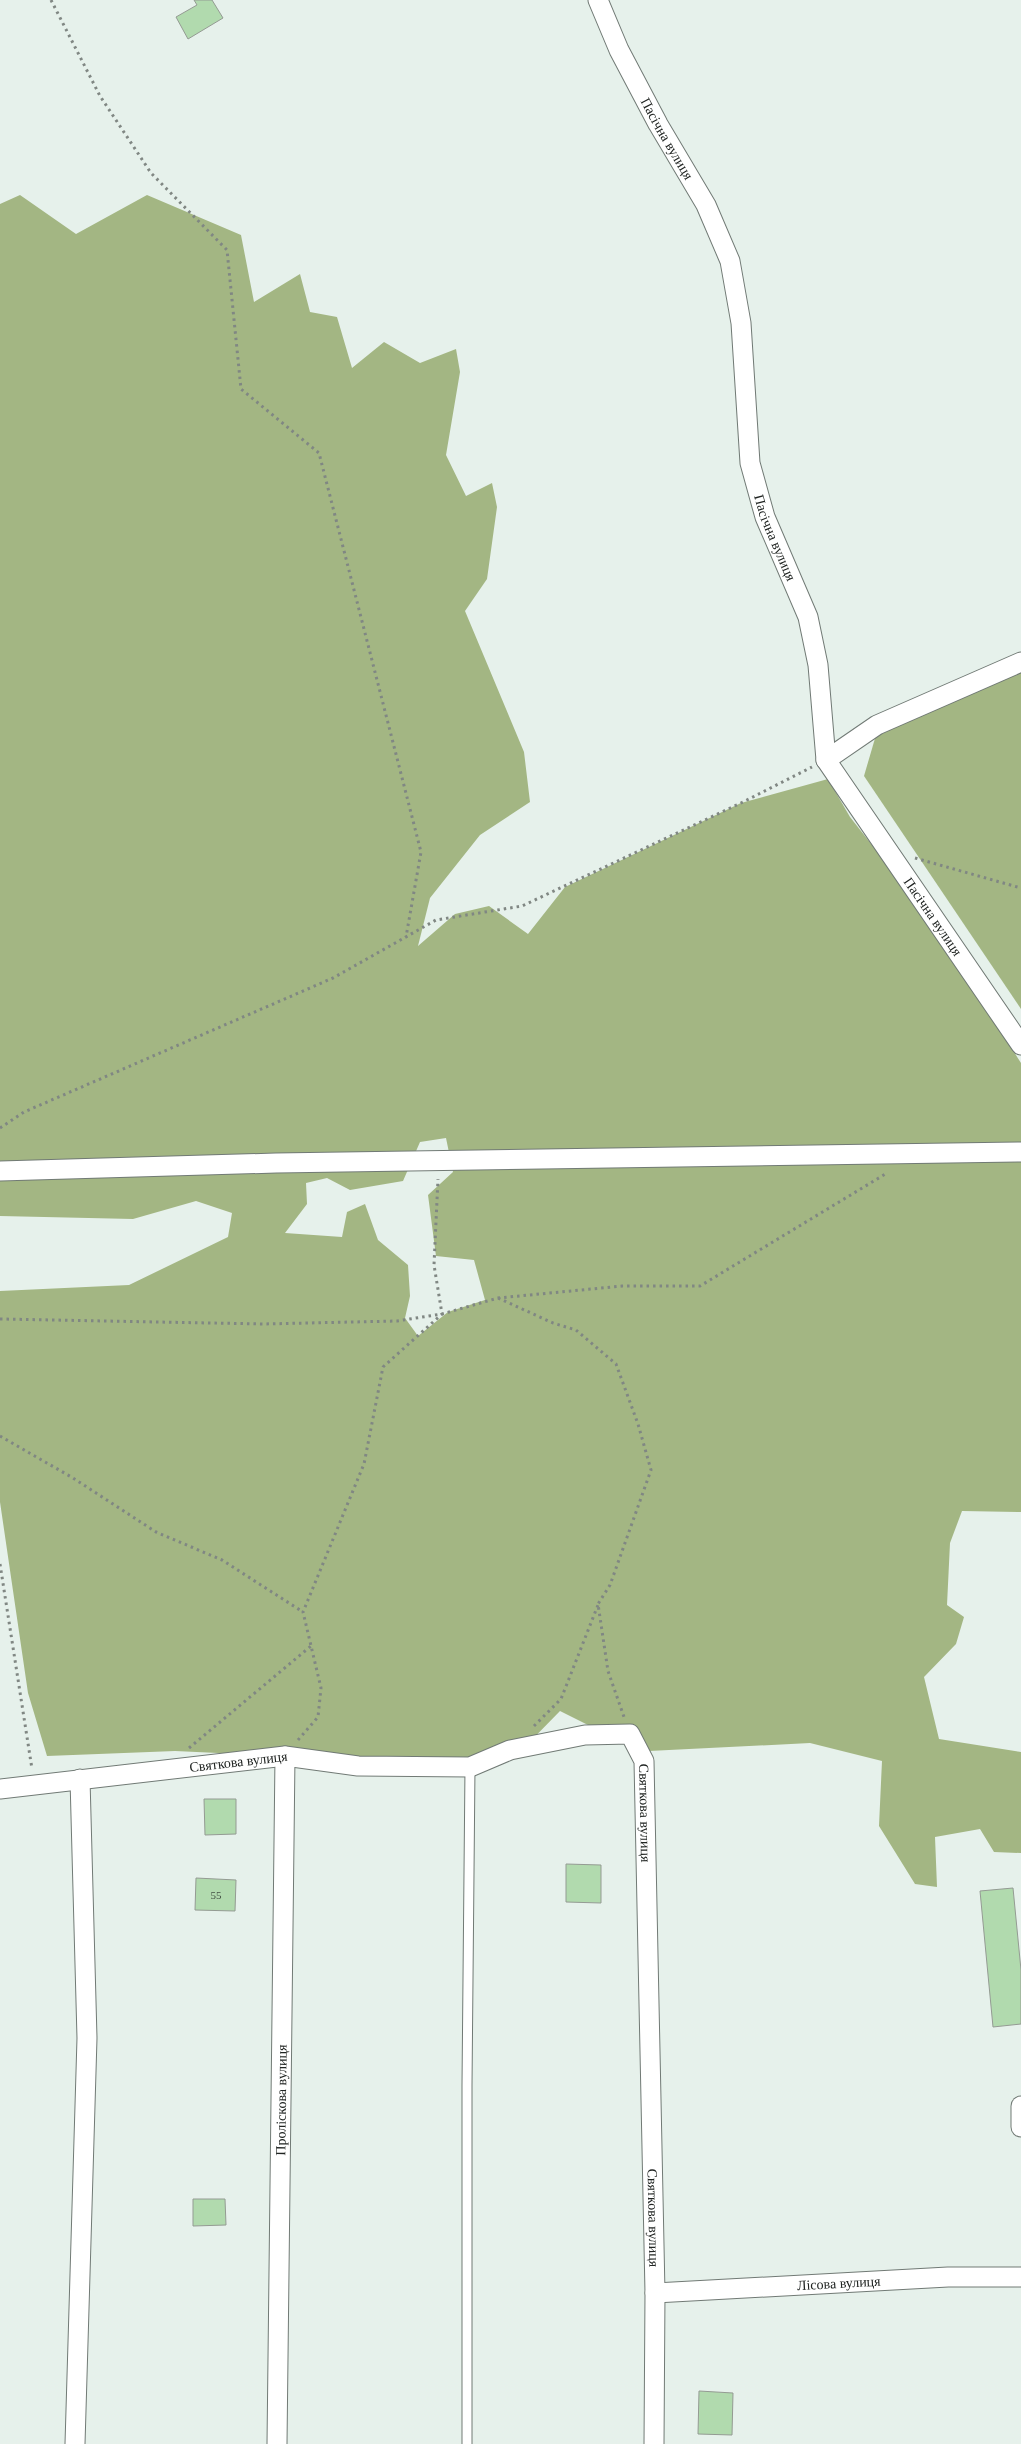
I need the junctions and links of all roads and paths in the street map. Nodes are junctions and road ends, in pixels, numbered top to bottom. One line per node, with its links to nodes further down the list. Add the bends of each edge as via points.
1 (51, 0): 7 (path, via 100,96 151,173 227,250 241,389 319,453 421,852)
2 (598, 0): 4 (street, Пасічна вулиця, via 619,50 706,205 730,261 741,323 750,463 764,517 808,617 818,666)
3 (1021, 662): 4 (street, via 876,725)
4 (826, 760): 5 (street, Пасічна вулиця); 7 (path, via 522,906 436,920)
5 (888, 850): 6 (path); 8 (street, Пасічна вулиця)
6 (1021, 888)
7 (406, 937): 9 (path, via 333,978 24,1112)
8 (1021, 1045)
9 (0, 1128)
10 (1021, 1152): 11 (street)
11 (439, 1160): 12 (street); 15 (path, via 434,1265)
12 (0, 1172)
13 (881, 1175): 14 (path, via 700,1286 622,1286)
14 (498, 1298): 15 (path); 19 (path, via 553,1324 576,1330 616,1364 638,1424 651,1470 610,1585)
15 (442, 1314): 16 (path, via 397,1321 263,1324); 20 (path, via 383,1367 364,1464)
16 (0, 1319)
17 (0, 1436): 20 (path, via 156,1532 222,1560)
18 (0, 1564): 28 (path)
19 (598, 1604): 22 (path, via 608,1671); 23 (path, via 561,1699)
20 (302, 1612): 21 (path)
21 (311, 1646): 24 (path); 25 (path, via 321,1688 318,1717)
22 (630, 1734): 23 (street, Святкова вулиця, via 585,1735); 33 (street, Святкова вулиця, via 644,1761)
23 (510, 1750): 26 (street, Святкова вулиця)
24 (186, 1751)
25 (285, 1756): 26 (street, Святкова вулиця, via 358,1766); 27 (street, Святкова вулиця); 35 (street, Проліскова вулиця)
26 (470, 1767): 36 (lane)
27 (80, 1779): 28 (street, Святкова вулиця); 34 (street, via 87,2038)
28 (35, 1784): 29 (street, Святкова вулиця)
29 (0, 1789)
30 (1021, 2106): 31 (street)
31 (1021, 2127)
32 (1021, 2277): 33 (street, Лісова вулиця, via 948,2277)
33 (656, 2293): 37 (street, Святкова вулиця)
34 (74, 2444)
35 (277, 2444)
36 (468, 2444)
37 (654, 2444)

